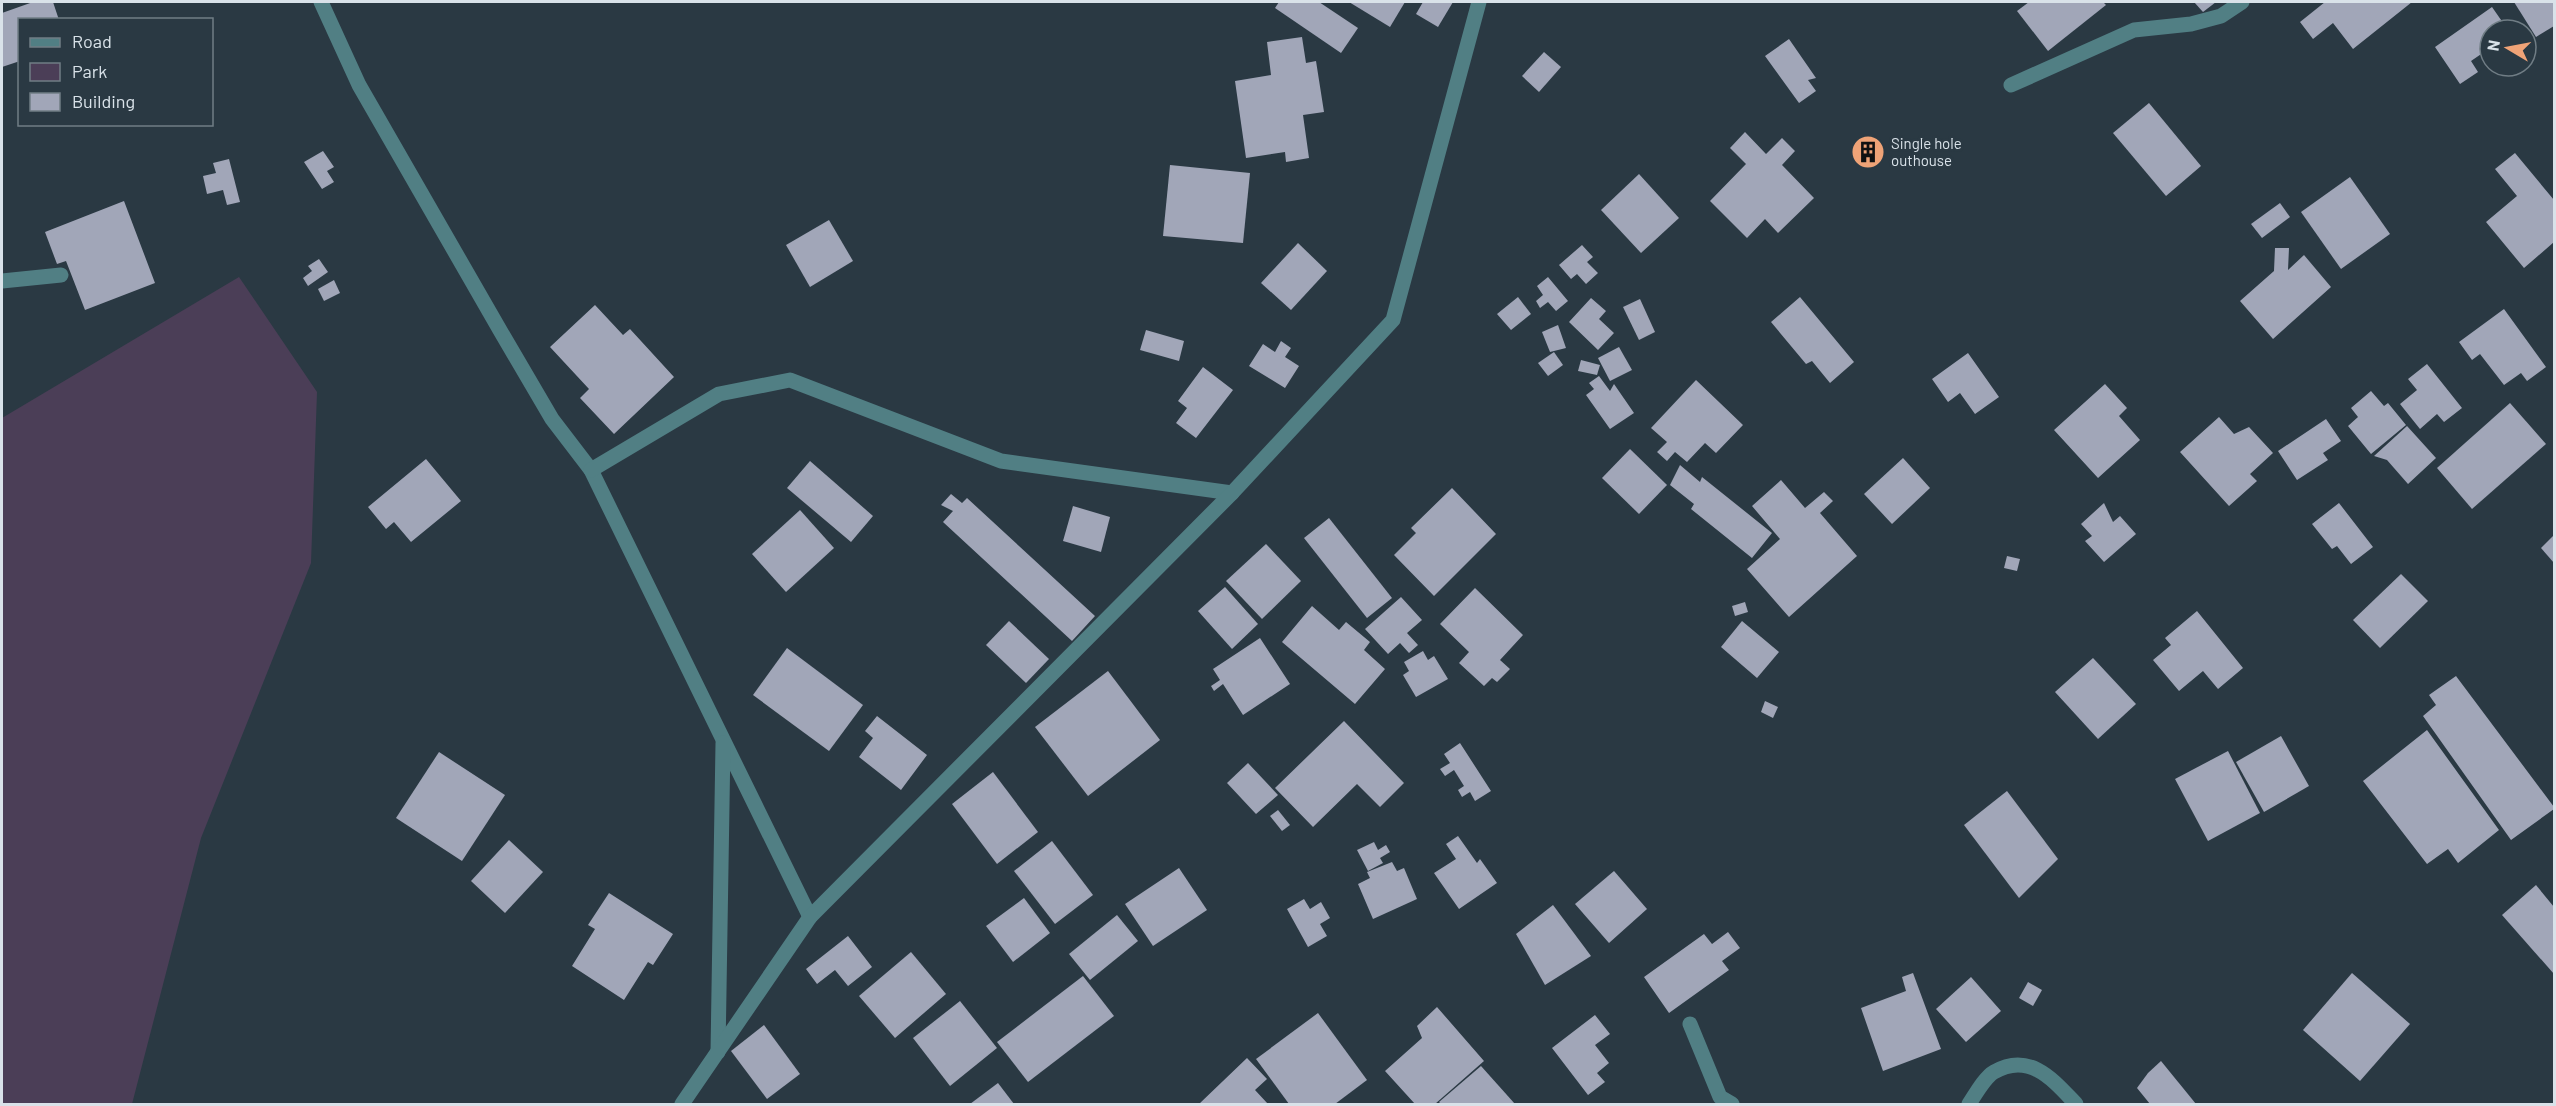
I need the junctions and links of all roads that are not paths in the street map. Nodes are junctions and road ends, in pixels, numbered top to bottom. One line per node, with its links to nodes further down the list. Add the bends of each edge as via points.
1 (321, 2): 7 (street, via 359,85 501,332 552,419)
2 (1479, 2): 8 (street, via 1393,320)
3 (2241, 2): 4 (street, via 2221,16 2191,24 2134,30)
4 (2011, 85)
5 (61, 275): 6 (street)
6 (2, 280)
7 (591, 470): 8 (street, via 719,394 790,380 1001,461); 9 (street)
8 (1232, 493): 10 (street)
9 (723, 741): 10 (street); 12 (street)
10 (810, 917): 12 (street)
11 (1690, 1024): 14 (street, via 1720,1097)
12 (718, 1052): 13 (street)
13 (682, 1104)
14 (1732, 1104)
15 (1969, 1104): 16 (street, via 1993,1072 2022,1064 2047,1074)
16 (2076, 1104)

